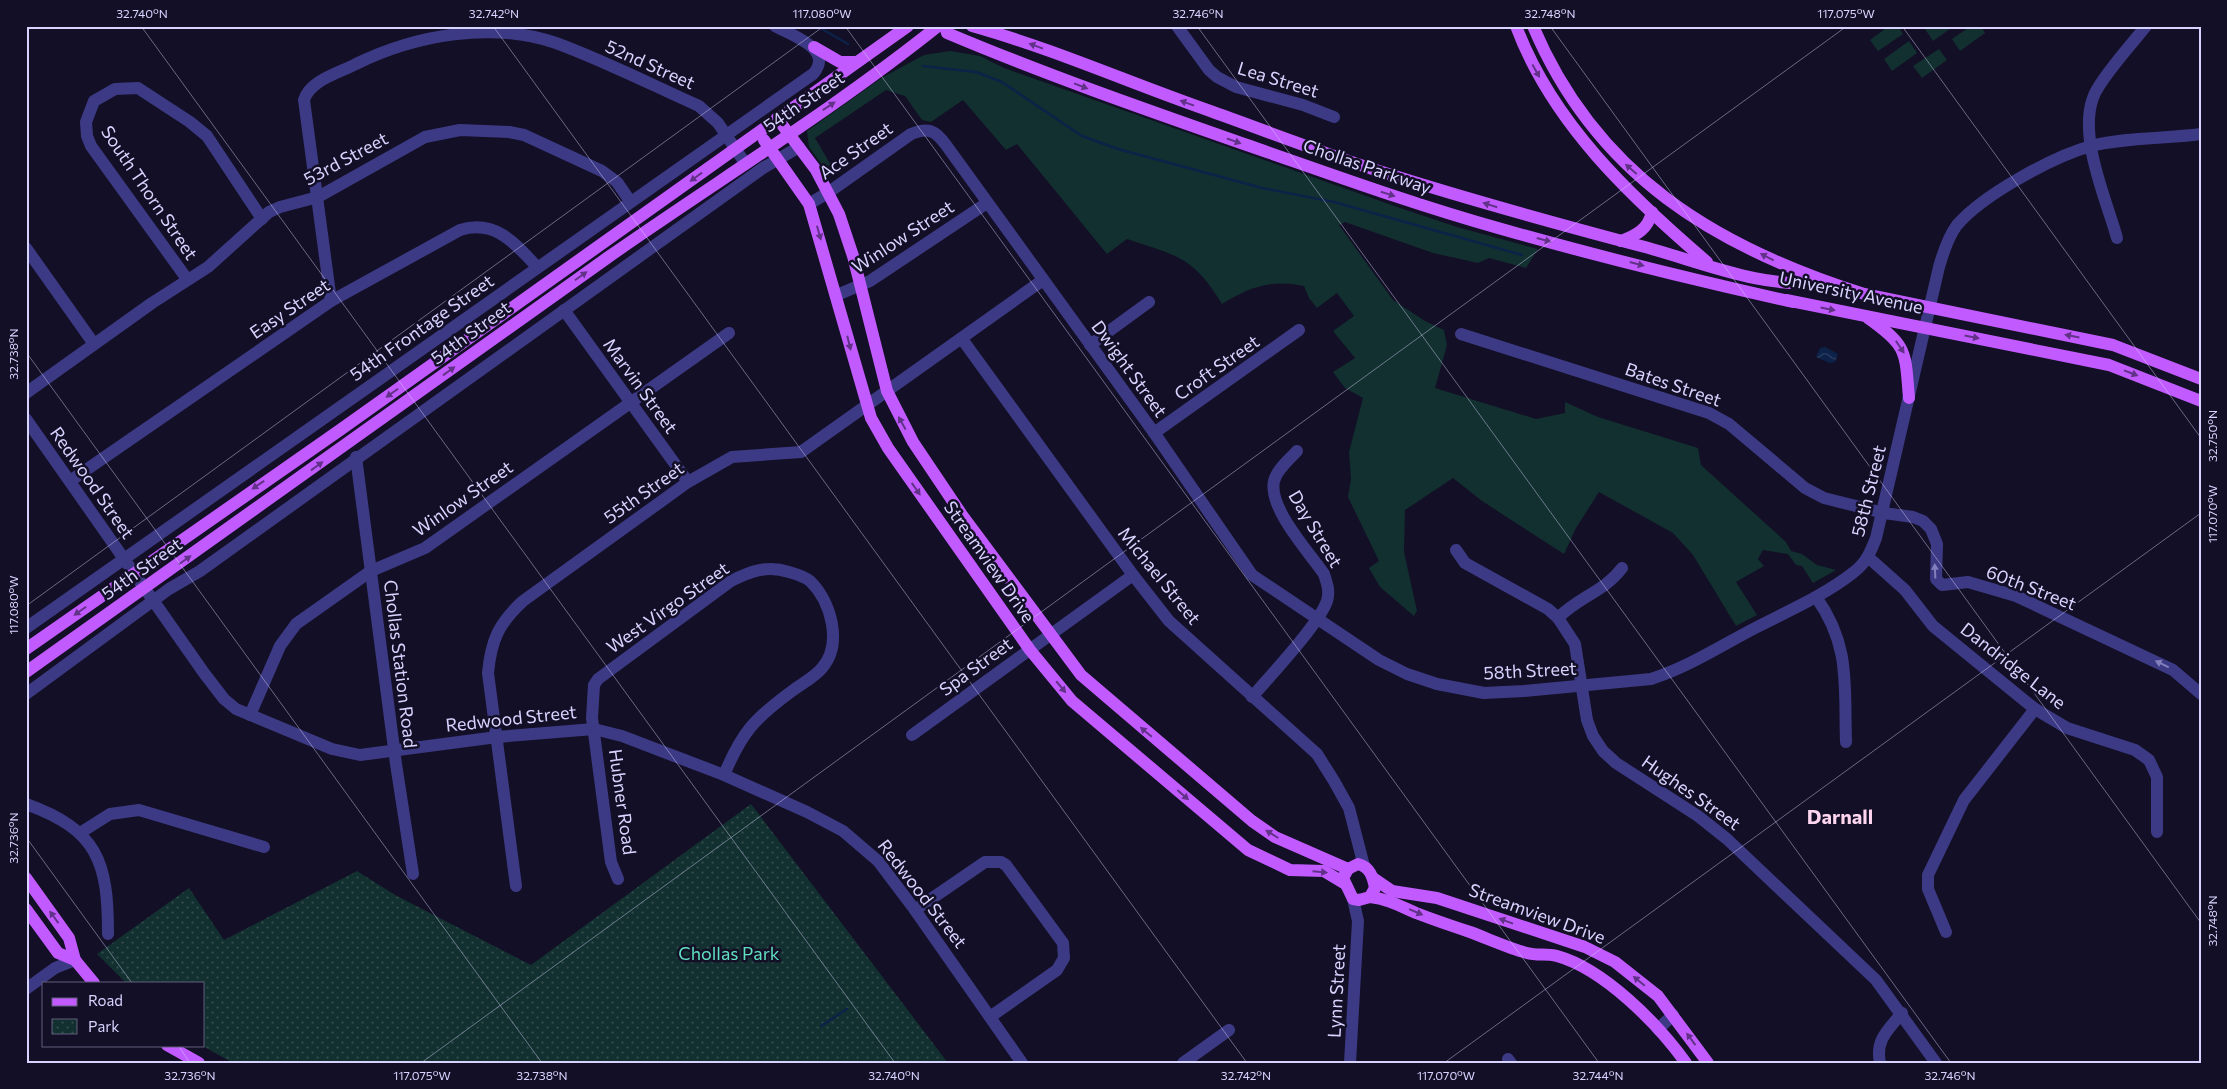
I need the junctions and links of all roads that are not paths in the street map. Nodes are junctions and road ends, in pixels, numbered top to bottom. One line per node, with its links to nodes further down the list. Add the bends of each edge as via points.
1 (775, 26): 11 (street)
2 (908, 26): 12 (main road, 54th Street)
3 (938, 26): 17 (main road, 54th Street, one-way to 3)
4 (945, 26): 45 (main road, Chollas Parkway, one-way to 45, via 947,33 975,46 1364,186 1499,228)
5 (972, 26): 10 (main road, Chollas Parkway)
6 (1177, 26): 13 (street, Lea Street, via 1208,70 1217,77 1236,87)
7 (1516, 26): 31 (main road, University Avenue, one-way to 31, via 1526,52 1563,113 1608,168)
8 (1533, 26): 40 (main road, University Avenue, one-way to 8, via 1775,261 1689,215 1629,168 1576,107)
9 (2146, 26): 21 (street, via 2096,91 2089,116)
10 (989, 29): 34 (main road, Chollas Parkway, one-way to 10, via 1508,211 1380,171)
11 (814, 47): 12 (main road, via 840,62); 19 (street, 54th Frontage Street, via 819,59 813,74)
12 (857, 62): 14 (main road, 54th Street)
13 (1334, 117)
14 (777, 118): 16 (main road, 54th Street); 17 (main road, Streamview Drive)
15 (924, 129): 26 (street, Ace Street, via 910,134); 29 (street, Dwight Street, via 939,136)
16 (758, 132): 20 (main road, Streamview Drive); 23 (main road, 54th Street)
17 (788, 134): 20 (main road, 54th Street); 22 (main road, Streamview Drive)
18 (2201, 134): 21 (street, 58th Street, via 2146,137)
19 (727, 135): 23 (street, 52nd Street); 27 (street, 52nd Street, via 699,106 555,43 500,34 445,36 385,51 310,88 304,100); 28 (street, 54th Frontage Street)
20 (770, 146): 24 (main road, Streamview Drive); 25 (main road, 54th Street)
21 (2090, 146): 33 (street); 46 (street, 58th Street, via 2031,173 1970,213 1952,233 1944,252)
22 (799, 147): 24 (street); 26 (main road, Streamview Drive)
23 (735, 148): 25 (street, 52nd Street); 75 (main road, 54th Street, one-way to 75)
24 (779, 160): 30 (main road, Streamview Drive); 47 (street, via 763,168)
25 (745, 163): 77 (main road, 54th Street, one-way to 25, via 575,280)
26 (829, 192): 30 (street, Ace Street); 41 (main road, Streamview Drive, via 845,228)
27 (318, 197): 28 (street, 53rd Street, via 425,137 460,130 524,135 602,171 617,182); 32 (street, 53rd Street, via 280,207); 43 (street)
28 (630, 201): 36 (street, 54th Frontage Street)
29 (986, 203): 39 (street, Dwight Street); 41 (street, Winlow Street)
30 (809, 204): 42 (main road, Streamview Drive, one-way to 42)
31 (1652, 212): 34 (main road, via 1642,231); 37 (main road, University Avenue)
32 (262, 218): 38 (street, 53rd Street, via 208,267); 38 (street, South Thorn Street, via 207,136 190,122 138,88 115,89 97,98 89,109 86,136)
33 (2117, 238)
34 (1621, 241): 37 (main road, Chollas Parkway)
35 (26, 248): 54 (street)
36 (537, 267): 43 (street, Easy Street, via 502,233 487,227 466,228 453,232); 72 (street, 54th Frontage Street)
37 (1713, 268): 40 (main road, Chollas Parkway, via 1802,285); 45 (main road, University Avenue)
38 (187, 279): 54 (street, 53rd Street)
39 (1043, 280): 53 (street, 55th Street); 55 (street, Dwight Street)
40 (1824, 282): 46 (main road, University Avenue)
41 (860, 287): 42 (street, Winlow Street); 57 (main road, Streamview Drive)
42 (837, 295): 62 (main road, Streamview Drive, one-way to 62)
43 (331, 301): 67 (street, Easy Street)
44 (1149, 302): 55 (street)
45 (1793, 302): 48 (main road, University Avenue, one-way to 48)
46 (1930, 308): 49 (street, 58th Street); 56 (main road, University Avenue, one-way to 46, via 2113,345)
47 (564, 310): 61 (street, Marvin Street); 66 (street)
48 (1864, 315): 49 (main road, University Avenue); 59 (main road, one-way to 59, via 1889,333 1905,354)
49 (1925, 328): 59 (street, 58th Street); 60 (main road, University Avenue, one-way to 60, via 2109,365)
50 (1299, 330): 64 (street, Croft Street)
51 (729, 333): 61 (street, Winlow Street)
52 (1461, 334): 69 (street, Bates Street, via 1709,414 1729,424 1805,488 1824,498)
53 (962, 339): 57 (street, 55th Street); 76 (street, Michael Street)
54 (94, 344): 58 (street, 53rd Street)
55 (1090, 345): 64 (street, Dwight Street)
56 (2201, 379)
57 (886, 391): 62 (street, 55th Street); 83 (main road, Streamview Drive, one-way to 57, via 962,515 913,442)
58 (26, 394)
59 (1909, 398): 69 (street, 58th Street)
60 (2201, 401)
61 (631, 404): 68 (street, Marvin Street); 74 (street, Winlow Street, via 425,548)
62 (866, 406): 68 (street, 55th Street, via 801,452 732,457); 85 (main road, Streamview Drive, one-way to 85, via 888,448)
63 (26, 419): 67 (street, Redwood Street)
64 (1154, 434): 80 (street, Dwight Street, via 1252,575)
65 (1297, 451): 80 (street, Day Street, via 1278,472 1274,494 1278,508 1324,574 1328,585 1326,602)
66 (356, 457): 74 (street, Chollas Station Road); 79 (street)
67 (70, 482): 72 (street, Redwood Street)
68 (688, 482): 95 (street, 55th Street, via 523,600 506,616 490,652 488,673)
69 (1884, 513): 71 (street, 58th Street); 89 (street, 60th Street, one-way to 69, via 2173,670 2016,596 1968,582 1942,585 1936,579 1937,544 1931,529 1913,517)
70 (1456, 550): 81 (street, Hughes Street, via 1465,563 1548,609)
71 (1868, 558): 78 (street, 58th Street, via 1855,572); 91 (street, Dandridge Lane, via 1905,590 1932,626)
72 (124, 559): 75 (street, Redwood Street); 82 (street, 54th Frontage Street)
73 (1622, 568): 81 (street, via 1612,581 1568,608)
74 (371, 571): 92 (street, Winlow Street, via 296,624 280,646); 97 (street, Chollas Station Road)
75 (134, 573): 77 (street, Redwood Street); 84 (main road, 54th Street, one-way to 84)
76 (1133, 576): 83 (street, Spa Street); 90 (street, Michael Street, via 1169,621)
77 (145, 588): 79 (street, Redwood Street); 86 (main road, 54th Street)
78 (1816, 597): 87 (street, 58th Street, via 1678,670 1651,679); 96 (street, via 1838,637 1845,666)
79 (154, 601): 88 (street); 92 (street, Redwood Street, via 224,699)
80 (1317, 618): 87 (street, 58th Street, via 1379,660 1436,684 1484,692); 90 (street, Day Street)
81 (1558, 618): 87 (street, Hughes Street, via 1575,644)
82 (26, 628)
83 (1051, 635): 85 (street, Spa Street); 105 (main road, Streamview Drive, one-way to 83, via 1276,837 1252,821 1089,684)
84 (26, 648)
85 (1030, 650): 94 (street, Spa Street); 110 (main road, Streamview Drive, one-way to 110, via 1072,700 1248,850 1290,870 1324,871)
86 (26, 672)
87 (1580, 687): 122 (street, Hughes Street, via 1590,728 1609,757 1728,839 1876,980)
88 (26, 694)
89 (2201, 694)
90 (1252, 697): 102 (street, Michael Street, via 1301,739 1325,765 1349,808)
91 (2035, 709): 100 (street, Dandridge Lane, via 2067,728 2135,750 2149,760 2157,777); 117 (street, via 1964,800 1928,875 1928,888)
92 (250, 715): 97 (street, Redwood Street, via 332,749 360,755)
93 (594, 730): 95 (street, Redwood Street); 98 (street, Redwood Street, via 622,736); 98 (street, West Virgo Street, via 594,685 598,679 731,582 766,568 781,569 809,580 822,596 830,614 830,652 822,668 749,727 739,740); 109 (street, Hubner Road, via 612,862)
94 (912, 735)
95 (497, 737): 97 (street, Redwood Street); 111 (street, 55th Street)
96 (1846, 742)
97 (394, 750): 106 (street, Chollas Station Road)
98 (724, 775): 115 (street, Redwood Street, via 843,831 878,861)
99 (26, 804): 101 (street, via 50,812)
100 (2157, 832)
101 (80, 833): 103 (street, via 110,814 139,810); 118 (street, via 105,876)
102 (1356, 843): 104 (street, Michael Street); 105 (street, Michael Street)
103 (264, 847)
104 (1364, 866): 105 (main road, via 1358,864); 108 (main road)
105 (1349, 868): 110 (main road, via 1344,873)
106 (413, 874)
107 (26, 878): 119 (main road, one-way to 107, via 69,938)
108 (1373, 878): 112 (main road, via 1375,888); 123 (main road, Streamview Drive, one-way to 108, via 1658,996 1600,954 1437,898 1392,891)
109 (618, 879)
110 (1344, 883): 113 (main road)
111 (516, 886)
112 (1369, 898): 113 (main road); 116 (street, Lynn Street); 125 (main road, Streamview Drive, one-way to 125, via 1389,900 1528,954 1556,956 1588,968 1604,978)
113 (1353, 899): 116 (street, Lynn Street)
114 (26, 909): 119 (main road, via 58,953)
115 (915, 910): 124 (street, Redwood Street); 124 (street, via 985,862 995,862 1006,865 1063,943 1064,958 1057,970)
116 (1358, 921): 131 (street, Lynn Street)
117 (1946, 932)
118 (108, 934)
119 (75, 960): 120 (main road); 121 (street, via 55,968)
120 (93, 982)
121 (26, 990)
122 (1902, 1013): 134 (street, via 1885,1033 1877,1049); 135 (street, Hughes Street)
123 (1673, 1015): 125 (street); 133 (main road, Streamview Drive, one-way to 123)
124 (990, 1017): 129 (street, Redwood Street)
125 (1658, 1029): 132 (main road, Streamview Drive)
126 (1228, 1030): 130 (street)
127 (169, 1046): 128 (main road)
128 (199, 1063)
129 (1022, 1063)
130 (1183, 1063)
131 (1350, 1063)
132 (1686, 1063)
133 (1708, 1063)
134 (1880, 1063)
135 (1936, 1063)

